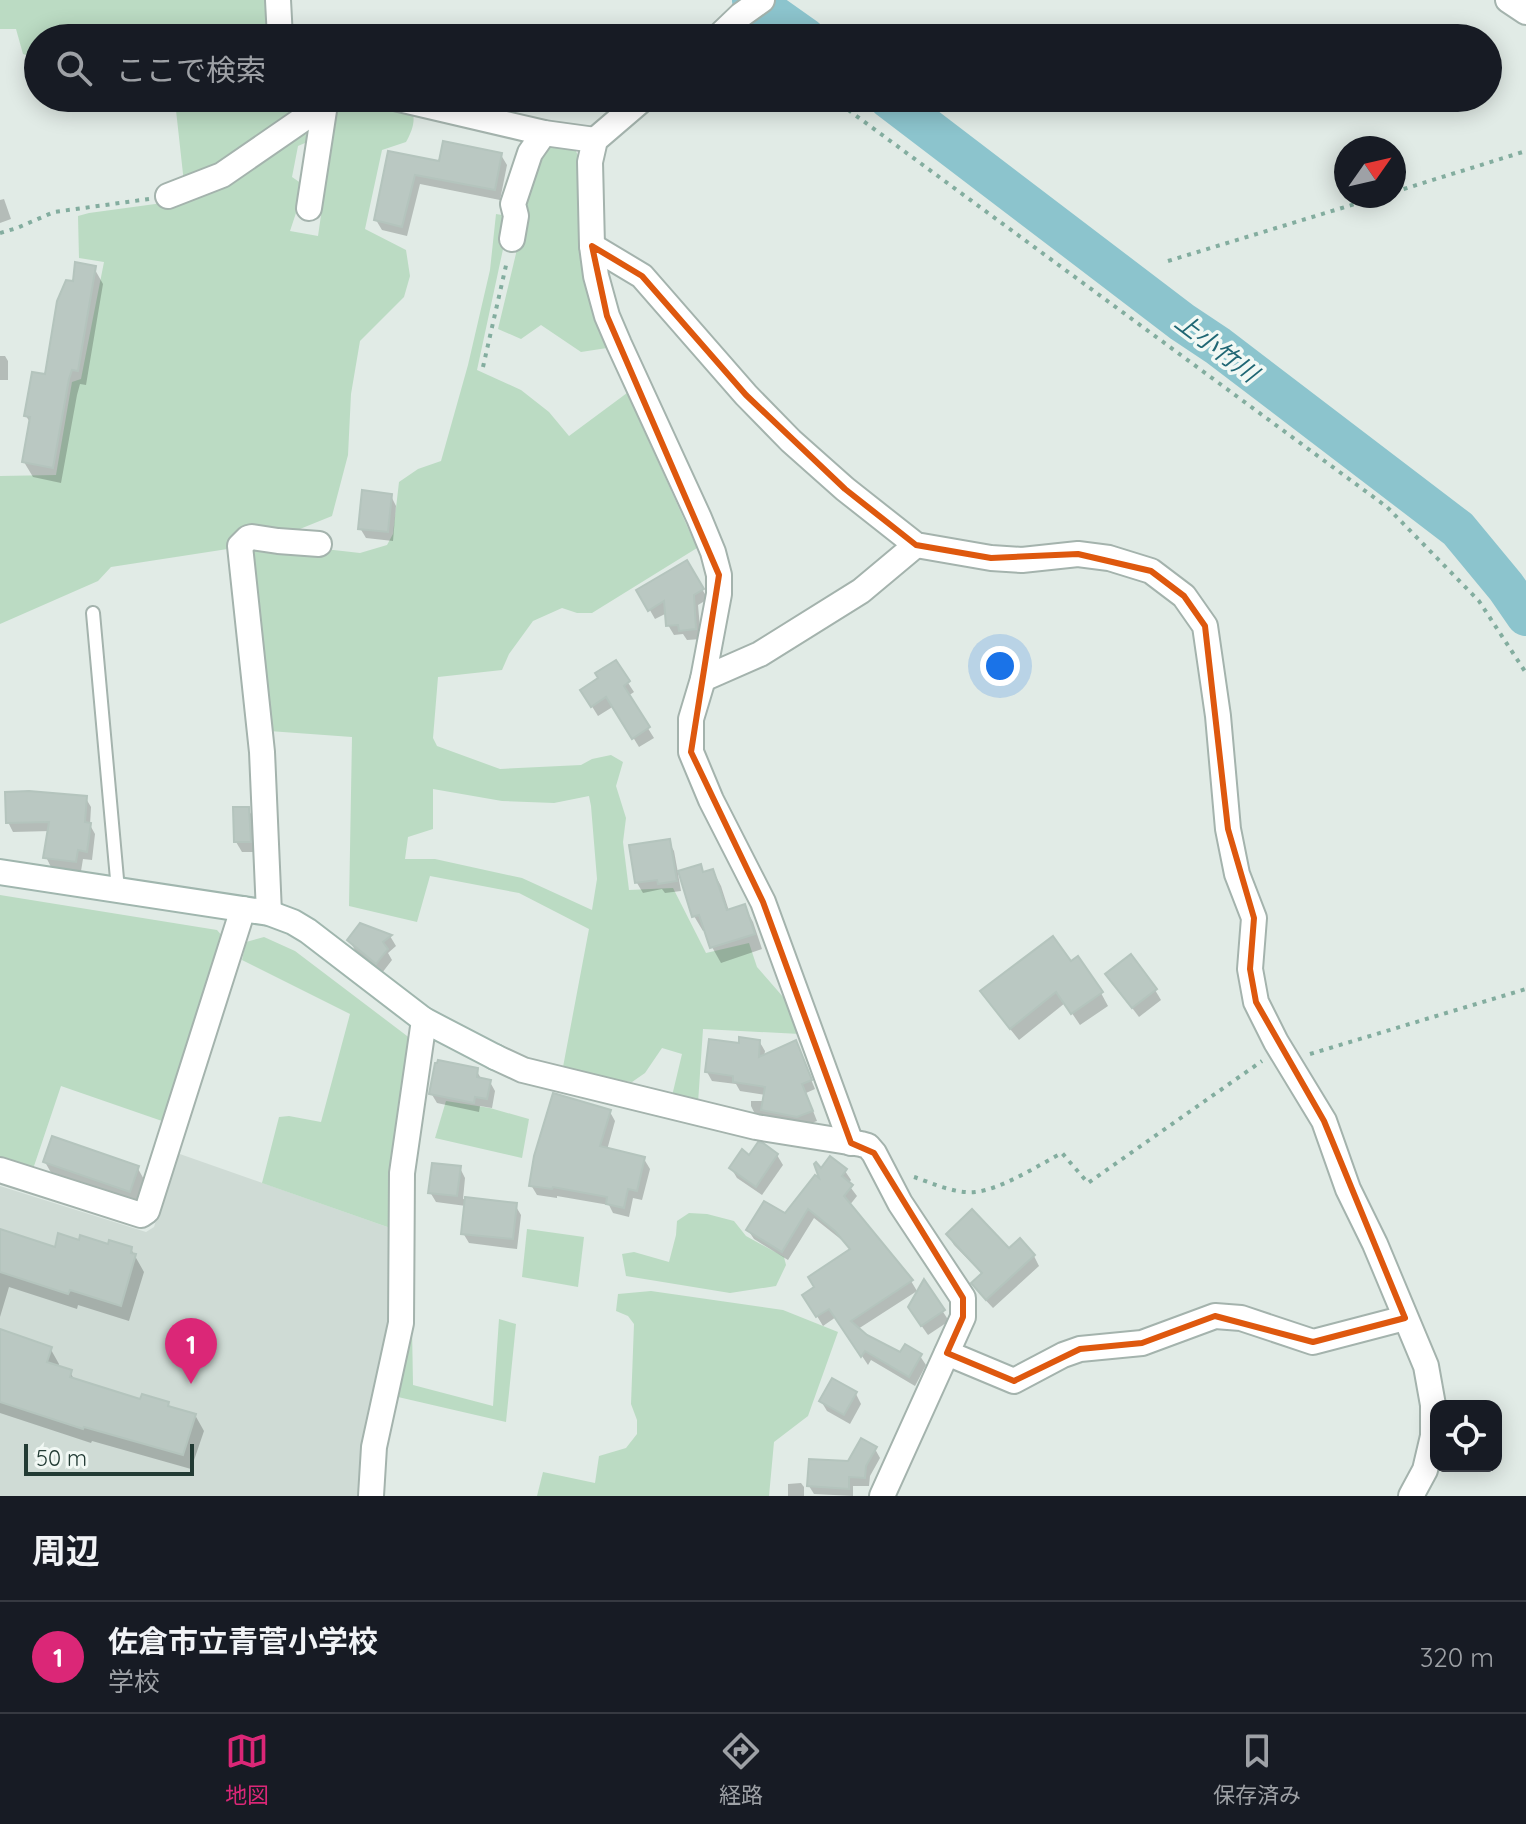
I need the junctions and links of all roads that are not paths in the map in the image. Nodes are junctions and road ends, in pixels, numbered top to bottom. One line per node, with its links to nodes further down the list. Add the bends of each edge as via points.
1 (278, 0): 5 (street)
2 (762, 0): 6 (street)
3 (1508, 0): 4 (street)
4 (1526, 12)
5 (279, 24)
6 (732, 24)
7 (311, 112): 13 (street, via 222,175)
8 (325, 112): 14 (street)
9 (455, 112): 11 (street)
10 (628, 112): 12 (street)
11 (544, 133): 12 (street); 15 (street, via 530,153 513,204)
12 (595, 140): 16 (street, via 590,162)
13 (168, 196)
14 (309, 208)
15 (512, 239)
16 (592, 246): 18 (street, via 642,276 791,441); 20 (street, via 607,316 699,518 719,575)
17 (319, 544): 24 (street, via 252,537 240,546 262,752)
18 (916, 545): 20 (street, via 861,591 760,654); 28 (street, via 991,558 1109,558 1151,571 1184,596 1205,626 1228,829 1254,918 1250,969 1256,1002 1324,1121)
19 (93, 613): 22 (lane)
20 (703, 679): 26 (street, via 691,719 691,752 763,902)
21 (0, 872): 22 (street)
22 (118, 890): 23 (street)
23 (243, 909): 24 (street); 27 (street, via 147,1211 141,1215)
24 (269, 913): 25 (street, via 308,931)
25 (424, 1020): 26 (street, via 523,1070 756,1127); 30 (street, via 402,1173 401,1323 374,1447)
26 (851, 1143): 29 (street, via 868,1146 874,1153 963,1298 963,1317)
27 (0, 1170)
28 (1405, 1318): 29 (street, via 1313,1342 1241,1318 1215,1316 1142,1343 1080,1349 1014,1381); 32 (street, via 1426,1366 1433,1405 1425,1470)
29 (947, 1353): 31 (street)
30 (371, 1496)
31 (882, 1496)
32 (1411, 1496)

